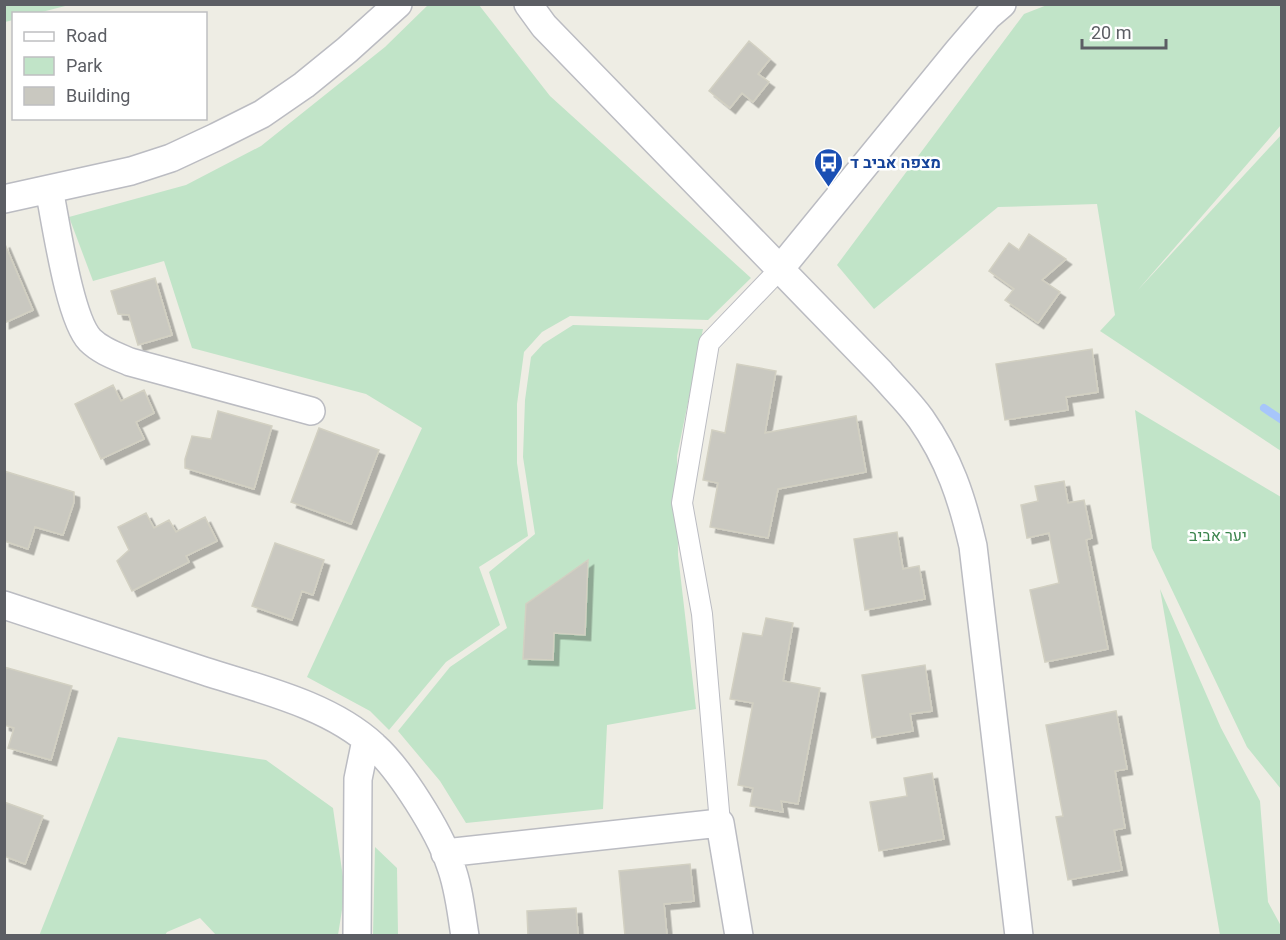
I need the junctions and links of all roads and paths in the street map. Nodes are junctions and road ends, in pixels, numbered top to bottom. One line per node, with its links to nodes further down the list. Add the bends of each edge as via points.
1 (398, 4): 4 (street, via 304,85 262,114 171,158)
2 (528, 4): 6 (street, via 544,26)
3 (1002, 4): 6 (street, via 958,51)
4 (49, 189): 5 (street); 7 (street, via 73,303 90,340 130,362)
5 (4, 199)
6 (780, 269): 10 (street, via 709,343 682,503 702,614); 15 (street, via 920,418 946,459 963,502 973,546)
7 (311, 411)
8 (4, 605): 9 (street, via 300,703 349,726)
9 (366, 740): 11 (street, via 406,785); 12 (street, via 358,779)
10 (720, 823): 11 (street); 14 (street)
11 (445, 853): 13 (street, via 458,892)
12 (357, 936)
13 (465, 936)
14 (739, 936)
15 (1019, 936)

